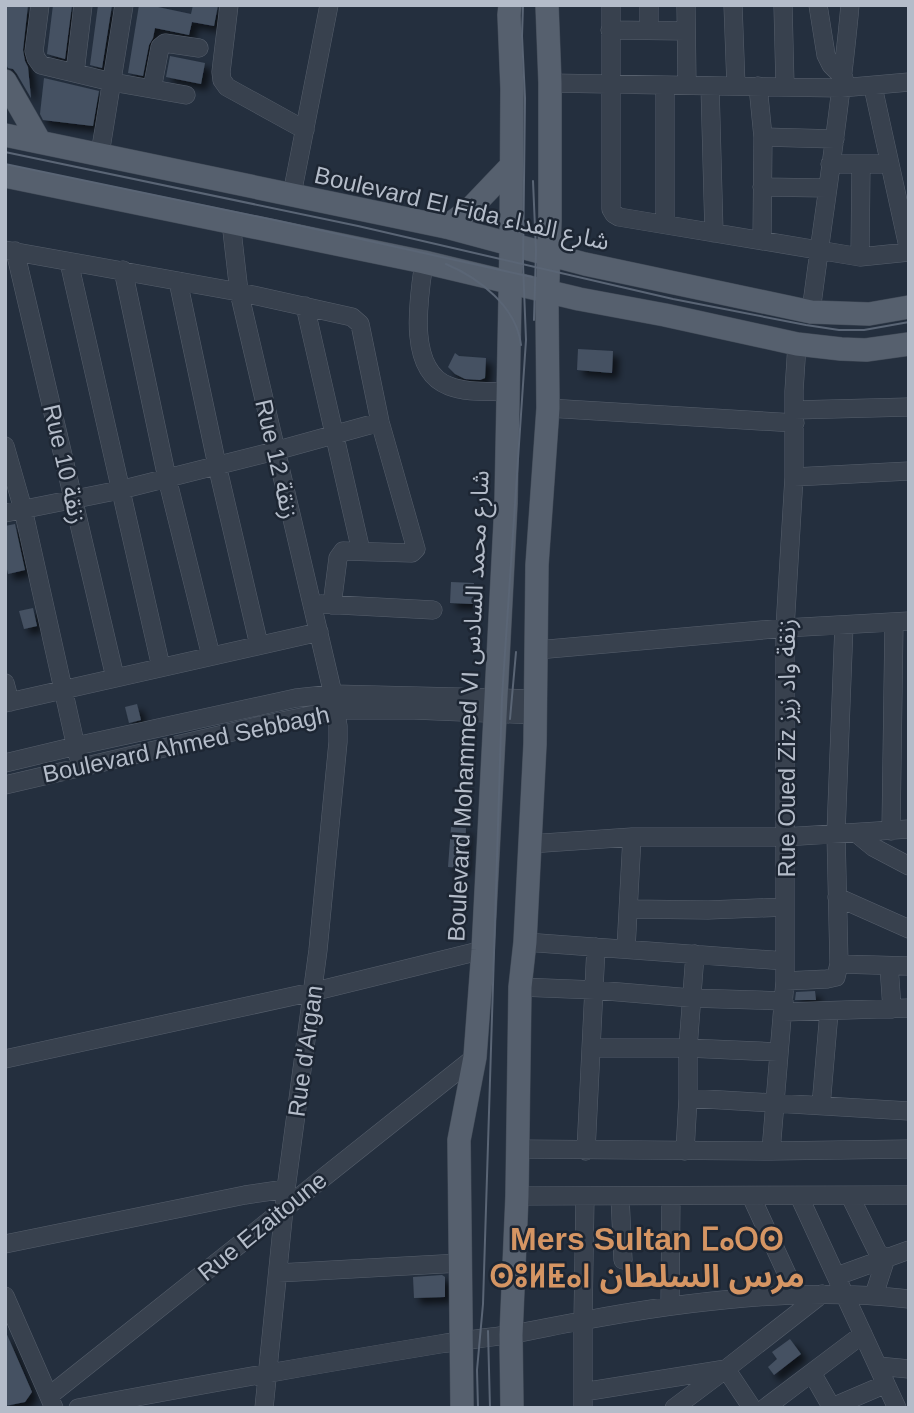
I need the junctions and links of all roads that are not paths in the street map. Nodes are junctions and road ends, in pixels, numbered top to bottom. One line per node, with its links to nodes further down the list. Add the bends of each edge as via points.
1 (40, 5): 19 (street, via 36,58 45,66)
2 (83, 5): 19 (street)
3 (124, 5): 21 (street)
4 (229, 5): 35 (street, via 222,80)
5 (329, 5): 35 (street)
6 (510, 5): 44 (main road, Boulevard Mohammed VI شارع محمد السادس)
7 (547, 5): 23 (main road)
8 (611, 5): 15 (street)
9 (649, 5): 16 (street)
10 (686, 5): 17 (street)
11 (733, 5): 29 (street)
12 (783, 5): 31 (street)
13 (818, 5): 25 (street, via 826,55)
14 (850, 5): 25 (street)
15 (610, 30): 16 (street); 24 (street)
16 (649, 30): 17 (street)
17 (686, 31): 26 (street)
18 (199, 48): 33 (street, via 165,43 160,47)
19 (75, 72): 21 (street)
20 (5, 81): 39 (main road)
21 (112, 82): 33 (street); 40 (street)
22 (909, 82): 32 (street)
23 (550, 83): 24 (street); 58 (main road)
24 (612, 83): 27 (street); 50 (street, via 611,209 619,217)
25 (843, 83): 31 (street); 32 (street); 38 (street)
26 (687, 85): 27 (street); 28 (street)
27 (665, 86): 50 (street)
28 (710, 86): 29 (street); 52 (street)
29 (736, 86): 30 (street)
30 (758, 86): 31 (street); 37 (street)
31 (785, 86)
32 (873, 86): 42 (street)
33 (152, 89): 34 (street)
34 (186, 95)
35 (305, 130): 48 (street)
36 (5, 135): 39 (main road, Boulevard El Fida شارع الفداء)
37 (763, 137): 38 (street); 46 (street)
38 (835, 139): 41 (street)
39 (40, 142): 40 (main road, Boulevard El Fida شارع الفداء)
40 (100, 154): 48 (main road, Boulevard El Fida شارع الفداء)
41 (831, 164): 43 (street); 47 (street)
42 (889, 164): 43 (street); 57 (street)
43 (861, 165): 59 (street)
44 (511, 166): 51 (main road); 54 (main road, Boulevard Mohammed VI شارع محمد السادس)
45 (5, 176): 49 (main road)
46 (762, 187): 47 (street); 53 (street)
47 (827, 188): 56 (street)
48 (292, 194): 51 (main road, Boulevard El Fida شارع الفداء)
49 (231, 222): 61 (main road); 66 (street, Rue 12 زنقة)
50 (665, 224): 52 (street)
51 (446, 228): 54 (main road, Boulevard El Fida شارع الفداء)
52 (714, 233): 53 (street)
53 (762, 240): 56 (street)
54 (511, 244): 58 (main road, Boulevard El Fida شارع الفداء); 64 (main road, Boulevard Mohammed VI شارع محمد السادس)
55 (10, 251): 60 (street); 85 (street, Rue 10 زنقة)
56 (819, 252): 59 (street); 69 (street)
57 (909, 252): 59 (street)
58 (550, 255): 65 (main road); 69 (main road, Boulevard El Fida شارع الفداء)
59 (860, 257)
60 (69, 262): 62 (street); 84 (street)
61 (425, 262): 64 (main road); 72 (street, via 417,324 432,373 457,389)
62 (122, 270): 63 (street); 83 (street)
63 (178, 281): 66 (street); 80 (street)
64 (511, 282): 65 (main road); 72 (main road, Boulevard Mohammed VI شارع محمد السادس)
65 (548, 291): 70 (main road); 74 (main road)
66 (239, 292): 67 (street); 79 (street, Rue 12 زنقة)
67 (305, 306): 76 (street, via 352,317 360,324); 77 (street)
68 (909, 307): 69 (main road, Boulevard El Fida شارع الفداء, via 869,314)
69 (811, 312)
70 (797, 344): 71 (main road, via 866,350); 75 (street, Rue Oued Ziz زنقة واد زيز)
71 (909, 344)
72 (508, 392): 104 (main road, Boulevard Mohammed VI شارع محمد السادس)
73 (909, 407): 75 (street)
74 (548, 408): 75 (street); 96 (main road, via 537,565)
75 (794, 416): 82 (street, Rue Oued Ziz زنقة واد زيز)
76 (380, 422): 77 (street); 87 (street, via 416,549 412,553)
77 (335, 435): 79 (street); 87 (street)
78 (5, 446): 86 (street)
79 (275, 451): 80 (street); 88 (street, Rue 12 زنقة)
80 (217, 465): 83 (street); 95 (street)
81 (909, 471): 82 (street)
82 (794, 477): 93 (street, Rue Oued Ziz زنقة واد زيز)
83 (167, 478): 84 (street); 97 (street)
84 (120, 489): 85 (street); 98 (street)
85 (73, 499): 86 (street); 99 (street, Rue 10 زنقة)
86 (14, 511): 101 (street)
87 (361, 551): 89 (street, via 343,551 338,558)
88 (312, 603): 89 (street); 94 (street, Rue 12 زنقة)
89 (332, 605): 90 (street)
90 (432, 610)
91 (901, 621): 92 (street); 112 (street)
92 (844, 625): 93 (street); 114 (street)
93 (785, 628): 96 (street); 116 (street, Rue Oued Ziz زنقة واد زيز)
94 (319, 632): 95 (street); 103 (street, Rue 12 زنقة)
95 (259, 645): 97 (street)
96 (537, 650): 105 (main road)
97 (211, 656): 98 (street)
98 (161, 667): 99 (street)
99 (115, 677): 101 (street)
100 (5, 682): 102 (street)
101 (63, 690): 102 (street); 107 (street)
102 (8, 702)
103 (335, 702): 104 (street, Boulevard Ahmed Sebbagh); 106 (street, Boulevard Ahmed Sebbagh, via 296,698); 108 (street, Boulevard Ahmed Sebbagh, via 257,726); 135 (street, Rue d'Argan, via 338,742)
104 (495, 704): 105 (street, Boulevard Ahmed Sebbagh); 126 (main road, Boulevard Mohammed VI شارع محمد السادس)
105 (536, 707): 117 (main road)
106 (123, 736): 107 (street, Boulevard Ahmed Sebbagh); 108 (street)
107 (76, 746): 109 (street, Boulevard Ahmed Sebbagh); 110 (street)
108 (128, 756): 110 (street, Boulevard Ahmed Sebbagh)
109 (5, 763)
110 (80, 766): 111 (street, Boulevard Ahmed Sebbagh)
111 (5, 785)
112 (900, 830): 113 (street)
113 (856, 833): 114 (street); 118 (street, via 873,848)
114 (836, 834): 116 (street); 119 (street)
115 (632, 837): 116 (street); 117 (street); 121 (street)
116 (784, 837): 120 (street, Rue Oued Ziz زنقة واد زيز)
117 (529, 844): 123 (main road)
118 (909, 866)
119 (837, 897): 122 (street); 131 (street)
120 (785, 907): 121 (street); 128 (street, Rue Oued Ziz زنقة واد زيز)
121 (629, 909): 125 (street)
122 (909, 929)
123 (525, 942): 124 (street); 133 (main road)
124 (596, 947): 125 (street); 134 (street)
125 (626, 949): 127 (street)
126 (483, 950): 135 (street); 143 (main road, Boulevard Mohammed VI شارع محمد السادس)
127 (695, 954): 128 (street); 136 (street)
128 (785, 961): 132 (street, Rue Oued Ziz زنقة واد زيز)
129 (889, 966): 130 (street); 131 (street); 138 (street)
130 (909, 966)
131 (837, 971): 132 (street, via 827,979)
132 (785, 981): 137 (street, Rue Oued Ziz زنقة واد زيز)
133 (520, 987): 134 (street); 149 (main road)
134 (596, 990): 136 (street); 140 (street)
135 (312, 992): 144 (street); 154 (street, Rue d'Argan)
136 (691, 998): 137 (street); 141 (street)
137 (784, 1007): 139 (street); 142 (street, Rue Oued Ziz زنقة واد زيز)
138 (900, 1009): 139 (street)
139 (829, 1012): 147 (street)
140 (592, 1048): 141 (street); 151 (street)
141 (688, 1048): 142 (street); 145 (street)
142 (778, 1052): 146 (street, Rue Oued Ziz زنقة واد زيز)
143 (475, 1057): 163 (street, Rue Ezaitoune); 168 (main road, Boulevard Mohammed VI شارع محمد السادس, via 459,1140)
144 (5, 1059)
145 (688, 1098): 146 (street); 152 (street)
146 (774, 1104): 147 (street); 153 (street, Rue Oued Ziz زنقة واد زيز)
147 (821, 1106): 148 (street)
148 (909, 1111)
149 (517, 1149): 151 (street); 156 (main road)
150 (909, 1149): 153 (street)
151 (586, 1151): 152 (street)
152 (685, 1151): 153 (street)
153 (771, 1151)
154 (286, 1189): 163 (street, Rue d'Argan); 164 (street)
155 (909, 1195): 160 (street)
156 (517, 1196): 161 (street); 180 (main road)
157 (671, 1196): 158 (street); 162 (street); 177 (street)
158 (751, 1196): 159 (street); 175 (street)
159 (799, 1196): 160 (street); 170 (street)
160 (850, 1196): 166 (street, via 878,1253)
161 (584, 1197): 162 (street); 178 (street)
162 (620, 1197): 167 (street)
163 (284, 1209): 169 (street, Rue d'Argan); 189 (street, Rue Ezaitoune)
164 (5, 1244)
165 (909, 1250): 166 (street)
166 (886, 1258): 170 (street); 173 (street)
167 (623, 1260)
168 (460, 1263): 169 (street); 181 (main road, Boulevard Mohammed VI شارع محمد السادس)
169 (278, 1273): 185 (street, Rue d'Argan)
170 (837, 1276): 172 (street)
171 (822, 1294): 172 (street); 175 (street); 183 (street)
172 (845, 1294): 173 (street); 179 (street)
173 (874, 1295): 176 (street)
174 (5, 1296): 189 (street)
175 (797, 1296): 177 (street)
176 (909, 1299)
177 (670, 1306): 178 (street)
178 (583, 1320): 180 (street); 188 (street)
179 (863, 1334): 182 (street); 186 (street)
180 (511, 1335): 181 (street); 194 (main road)
181 (461, 1341): 185 (street); 193 (main road, Boulevard Mohammed VI شارع محمد السادس)
182 (878, 1366): 184 (street); 187 (street)
183 (726, 1369): 188 (street); 195 (street); 196 (street)
184 (909, 1369)
185 (267, 1373): 191 (street); 192 (street, Rue d'Argan)
186 (812, 1373): 190 (street); 197 (street)
187 (886, 1384): 190 (street); 198 (street)
188 (583, 1400)
189 (51, 1402)
190 (831, 1407)
191 (78, 1408)
192 (264, 1408)
193 (462, 1408)
194 (512, 1408)
195 (674, 1408)
196 (752, 1408)
197 (765, 1408)
198 (897, 1408)

